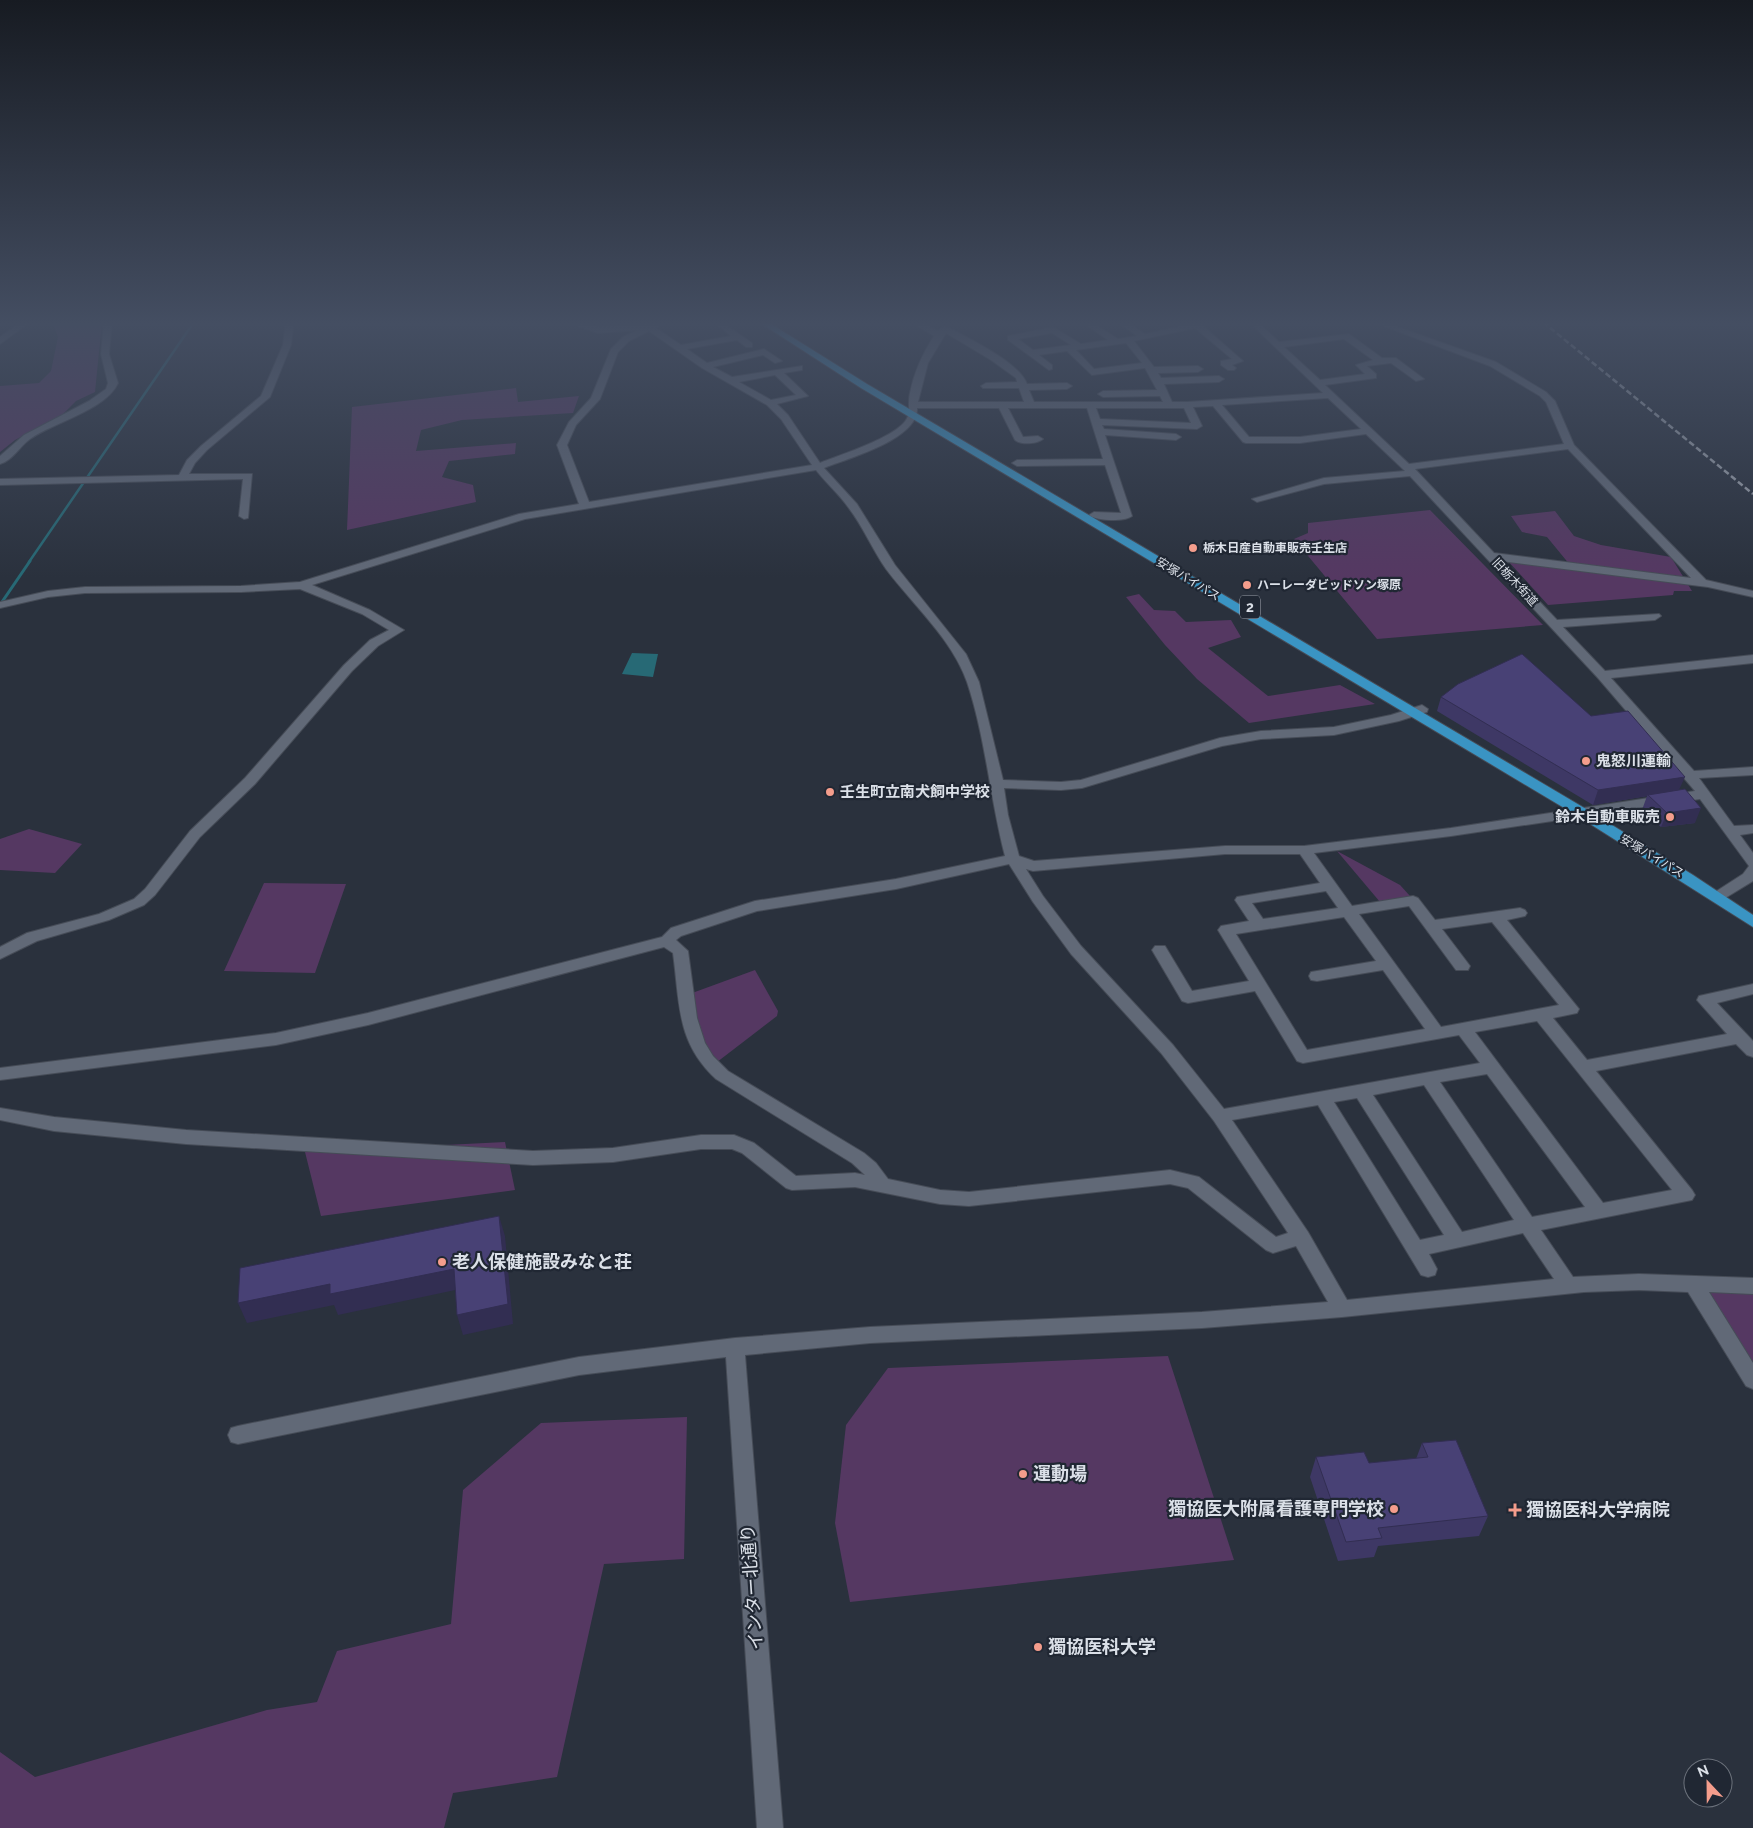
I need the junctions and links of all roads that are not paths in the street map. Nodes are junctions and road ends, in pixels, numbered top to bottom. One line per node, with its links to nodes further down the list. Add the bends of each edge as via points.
1 (84, 407): 20 (street, via 28,437)
2 (251, 407): 25 (street, via 190,462)
3 (587, 407): 28 (street, via 572,424 562,445)
4 (775, 407): 23 (street, via 786,417)
5 (908, 407): 14 (main road, 安塚バイパス / 2)
6 (909, 407): 14 (main road, 安塚バイパス / 2)
7 (961, 407): 14 (street)
8 (1003, 407): 18 (street, via 1020,440)
9 (1090, 407): 15 (street)
10 (1187, 407): 15 (street, via 1197,426)
11 (1219, 407): 16 (street, via 1246,440 1300,440)
12 (1343, 407): 16 (street, 旧栃木街道)
13 (1553, 407): 19 (street)
14 (913, 410): 23 (street, via 907,426 880,442); 29 (main road, 安塚バイパス / 2); 40 (main road, 安塚バイパス / 2)
15 (1098, 427): 17 (street); 21 (street)
16 (1368, 431): 24 (street, 旧栃木街道)
17 (1176, 437)
18 (1038, 439)
19 (1570, 446): 24 (street); 32 (street)
20 (0, 461)
21 (1108, 462): 22 (street); 29 (street, via 1127,516)
22 (1017, 463)
23 (818, 467): 28 (street); 43 (street, via 853,506 890,566 960,654 974,686)
24 (1409, 470): 27 (street, via 1324,481); 31 (street, 旧栃木街道)
25 (183, 477): 26 (street); 30 (street, via 248,476)
26 (0, 482)
27 (1258, 499)
28 (584, 506): 33 (street, via 517,517)
29 (1094, 515): 40 (main road, 安塚バイパス / 2)
30 (244, 516)
31 (1491, 556): 32 (street); 37 (street, 旧栃木街道)
32 (1702, 583): 34 (street)
33 (301, 585): 35 (street, via 241,589 85,590); 63 (street, via 366,612 398,630 374,643 348,668 250,781 195,834 139,902 104,917 32,937)
34 (1753, 594)
35 (0, 605)
36 (1655, 616): 37 (street)
37 (1555, 624): 39 (street, 旧栃木街道)
38 (1753, 659): 39 (street)
39 (1602, 675): 42 (street, 旧栃木街道)
40 (1417, 711): 43 (street, via 1334,731 1261,735 1227,741 1082,784); 45 (main road, 安塚バイパス / 2)
41 (1753, 771): 42 (street)
42 (1690, 776): 44 (street, 旧栃木街道)
43 (998, 784): 49 (street, via 1001,815)
44 (1704, 794): 45 (street); 47 (street, 旧栃木街道)
45 (1587, 811): 48 (street); 53 (main road, 安塚バイパス / 2)
46 (1753, 829): 47 (street)
47 (1732, 831): 50 (street, 旧栃木街道)
48 (1304, 850): 49 (street, via 1225,850 1033,866); 52 (street)
49 (1013, 859): 61 (street, via 896,884 755,906 676,932); 81 (street, via 1076,950 1167,1050)
50 (1753, 863)
51 (1753, 870): 53 (street, via 1749,877)
52 (1330, 886): 55 (street); 59 (street, via 1242,900)
53 (1722, 894): 54 (main road, 2); 58 (main road, 2)
54 (1753, 909)
55 (1349, 912): 59 (street); 60 (street, via 1413,901); 64 (street)
56 (1520, 913): 57 (street)
57 (1496, 916): 60 (street); 69 (street, via 1570,1008)
58 (1753, 922)
59 (1259, 925): 67 (street, via 1226,930)
60 (1432, 925): 65 (street)
61 (667, 941): 76 (street, via 368,1019 276,1038); 82 (street, via 680,951 692,1031 704,1057 722,1075 858,1158)
62 (1160, 950): 67 (street, via 1188,997)
63 (0, 954)
64 (1387, 964): 66 (street); 71 (street)
65 (1462, 966)
66 (1317, 976)
67 (1259, 985): 71 (street, via 1303,1057)
68 (1753, 989): 72 (street, via 1705,1000)
69 (1541, 1014): 70 (street); 74 (street)
70 (1462, 1027): 71 (street); 75 (street)
71 (1436, 1032)
72 (1740, 1037): 73 (street); 74 (street)
73 (1753, 1051)
74 (1583, 1066): 83 (street, via 1686,1195)
75 (1491, 1068): 77 (street); 83 (street)
76 (0, 1074)
77 (1428, 1078): 78 (street); 84 (street)
78 (1361, 1090): 79 (street); 86 (street)
79 (1323, 1098): 81 (street); 87 (street)
80 (0, 1114): 82 (street, via 54,1124 186,1137 533,1158 613,1155 701,1142 734,1142 748,1148 792,1183 855,1180)
81 (1220, 1116): 85 (street)
82 (881, 1184): 85 (street, via 940,1197 969,1199 1182,1178 1193,1182 1273,1245)
83 (1598, 1211): 84 (street)
84 (1526, 1225): 86 (street); 90 (street)
85 (1301, 1237): 92 (street)
86 (1457, 1240): 87 (street)
87 (1416, 1249): 88 (street)
88 (1428, 1269)
89 (1693, 1284): 90 (street); 91 (street); 94 (street)
90 (1568, 1285): 92 (street)
91 (1753, 1286)
92 (1342, 1309): 93 (street, via 1202,1320 870,1335)
93 (735, 1347): 95 (street, via 579,1366); 96 (street, インター北通り)
94 (1753, 1380)
95 (238, 1436)
96 (770, 1828)

